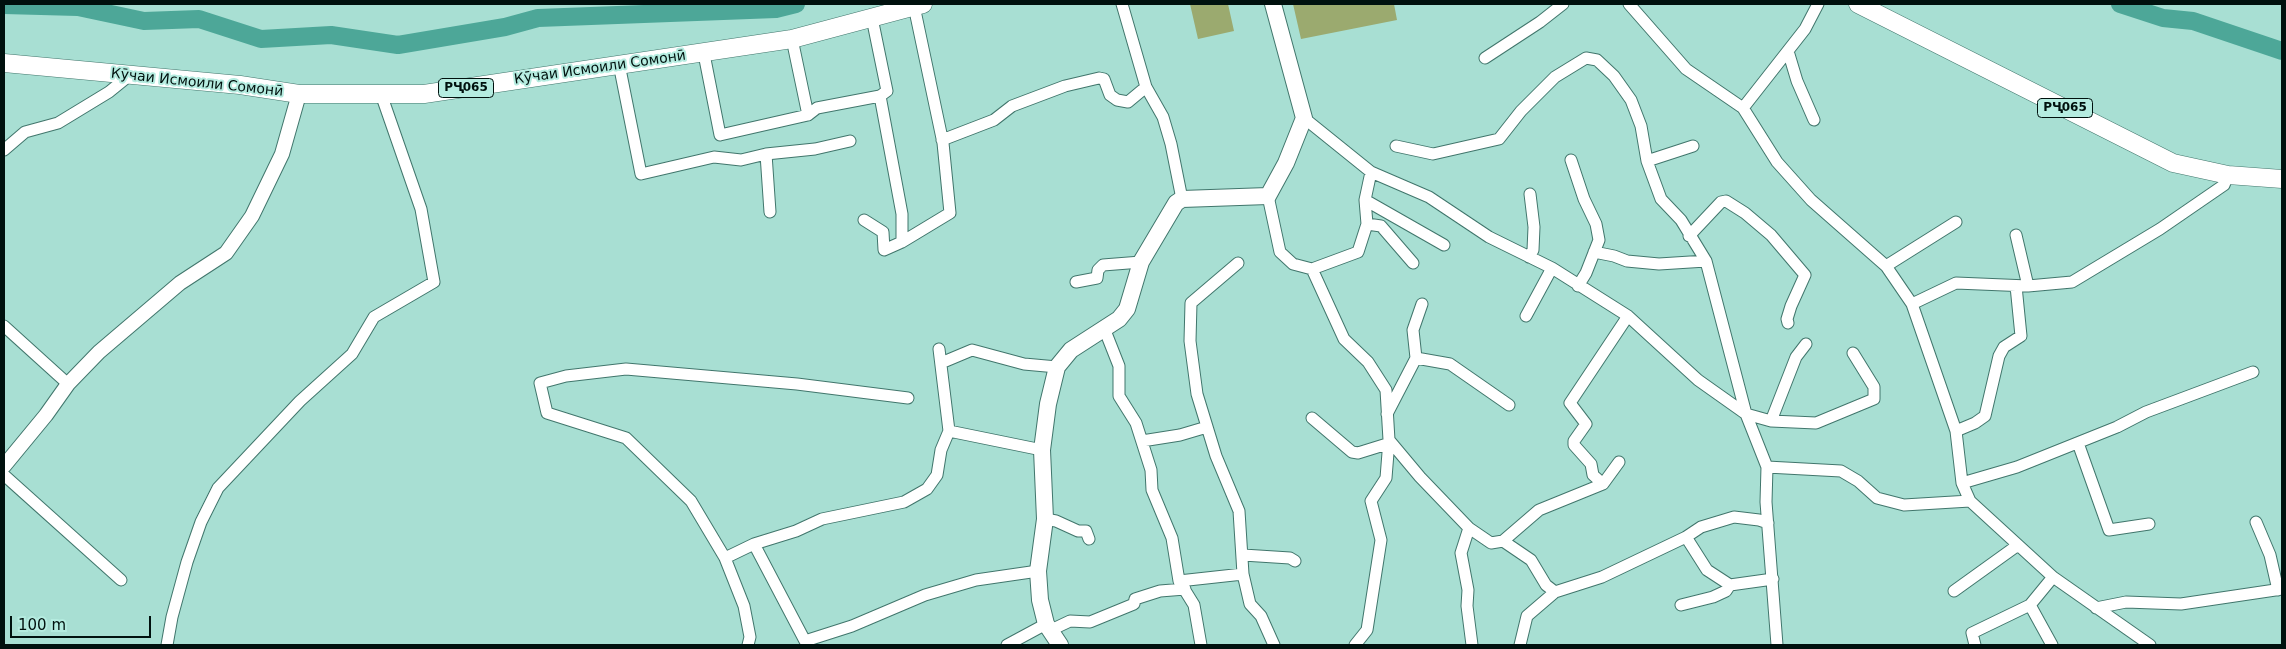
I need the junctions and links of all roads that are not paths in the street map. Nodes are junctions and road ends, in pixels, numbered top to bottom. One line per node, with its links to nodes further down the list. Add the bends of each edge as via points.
1 (916, 4): 8 (main road, Кӯчаи Исмоили Сомонӣ / РҶ065); 24 (street)
2 (1122, 4): 16 (street)
3 (1273, 4): 22 (main road)
4 (1563, 4): 12 (street)
5 (1629, 4): 20 (street, via 1686,68)
6 (1818, 4): 10 (street)
7 (1858, 4): 33 (main road, РҶ065, via 2173,163)
8 (872, 18): 9 (main road, Кӯчаи Исмоили Сомонӣ / РҶ065); 19 (street, via 887,91)
9 (792, 39): 11 (main road, Кӯчаи Исмоили Сомонӣ / РҶ065); 21 (street)
10 (1788, 51): 20 (street); 23 (street, via 1797,82)
11 (704, 54): 14 (main road, Кӯчаи Исмоили Сомонӣ / РҶ065); 21 (street, via 720,135)
12 (1484, 58)
13 (4, 63): 15 (main road, Кӯчаи Исмоили Сомонӣ / РҶ065)
14 (619, 64): 18 (main road, Кӯчаи Исмоили Сомонӣ / РҶ065, via 424,94); 29 (street, via 640,174 714,157 741,160)
15 (130, 75): 17 (main road, Кӯчаи Исмоили Сомонӣ / РҶ065); 28 (street, via 58,123 25,132)
16 (1146, 87): 24 (street, via 1128,102 1110,95 1104,79 1065,86 1012,106 994,120); 37 (street, via 1163,117 1172,144)
17 (299, 94): 18 (main road, Кӯчаи Исмоили Сомонӣ / РҶ065); 74 (street, via 282,154 252,216 226,253 141,314)
18 (381, 94): 122 (street, via 420,209 434,282 374,317 352,354 300,401 218,488 201,522 187,562)
19 (880, 96): 21 (street, via 817,108); 45 (street, via 902,214)
20 (1742, 108): 53 (street, via 1777,162 1811,200)
21 (808, 115)
22 (1304, 118): 32 (street); 36 (main road, via 1286,163)
23 (1814, 120)
24 (942, 140): 45 (street, via 950,213)
25 (850, 141): 29 (street, via 815,149)
26 (1396, 146): 31 (street, via 1433,154 1499,139 1555,76 1586,58 1597,60 1614,76 1630,100 1640,126)
27 (1692, 146): 31 (street)
28 (4, 150)
29 (766, 154): 39 (street)
30 (1571, 160): 47 (street, via 1596,224 1599,240)
31 (1647, 161): 44 (street, via 1661,199 1681,220)
32 (1371, 172): 38 (street); 48 (street, via 1429,198)
33 (2228, 175): 34 (main road, РҶ065); 59 (street, via 2224,185 2160,229 2072,282)
34 (2282, 179)
35 (1530, 194): 48 (street, via 1534,227 1533,250)
36 (1268, 196): 37 (main road); 55 (street, via 1280,252 1293,264)
37 (1182, 199): 50 (main road, via 1176,203)
38 (1365, 200): 42 (street); 46 (street)
39 (770, 212)
40 (864, 220): 45 (street, via 883,232 884,250)
41 (1956, 222): 53 (street)
42 (1367, 224): 52 (street, via 1381,226); 55 (street, via 1358,252)
43 (2016, 235): 59 (street)
44 (1689, 236): 49 (street); 64 (street, via 1726,200 1771,235 1805,275 1791,306)
45 (902, 242)
46 (1444, 245)
47 (1594, 252): 49 (street, via 1627,261); 57 (street)
48 (1529, 257): 54 (street)
49 (1706, 261): 77 (street)
50 (1141, 262): 56 (street, via 1103,265 1096,278); 66 (main road, via 1126,309)
51 (1238, 263): 81 (street, via 1191,303 1190,341 1197,394)
52 (1413, 263)
53 (1886, 266): 61 (street)
54 (1552, 268): 57 (street); 62 (street)
55 (1312, 269): 78 (street, via 1344,339 1368,362 1386,390)
56 (1076, 282)
57 (1578, 286): 63 (street)
58 (2016, 286): 59 (street); 61 (street, via 1956,283); 83 (street, via 2022,336 2004,347 1985,416 1975,424)
59 (2028, 286)
60 (1422, 304): 70 (street, via 1413,330)
61 (1912, 304): 83 (street)
62 (1526, 316)
63 (1628, 316): 77 (street, via 1698,380); 93 (street, via 1570,403 1586,424 1574,446 1591,464 1593,475)
64 (1788, 323)
65 (4, 326): 74 (street)
66 (1104, 328): 72 (main road, via 1071,350); 84 (street, via 1119,366 1119,396 1136,423)
67 (1806, 344): 80 (street, via 1796,357)
68 (939, 349): 71 (street)
69 (1852, 353): 80 (street, via 1874,387 1874,399 1816,423)
70 (1416, 358): 76 (street, via 1450,364); 78 (street)
71 (941, 362): 72 (street, via 972,350 1024,364); 82 (street)
72 (1057, 366): 87 (main road)
73 (2253, 372): 86 (street, via 2146,412 2117,428)
74 (68, 384): 89 (street)
75 (908, 398): 106 (street, via 797,384 626,369 566,376 540,383 548,413 626,438 690,501)
76 (1509, 405)
77 (1746, 414): 80 (street); 90 (street)
78 (1386, 416): 85 (street)
79 (1312, 418): 85 (street, via 1352,452 1358,453)
80 (1771, 421)
81 (1207, 427): 84 (street); 105 (street, via 1240,511)
82 (949, 431): 87 (street); 103 (street, via 941,450 937,475 927,489 904,502 822,520)
83 (1956, 431): 92 (street)
84 (1142, 441): 114 (street, via 1151,470 1152,490 1172,538)
85 (1388, 442): 99 (street); 128 (street, via 1386,478 1371,501 1381,540 1367,630)
86 (2078, 442): 92 (street, via 2017,467); 98 (street, via 2109,530)
87 (1042, 450): 95 (main road)
88 (1618, 462): 93 (street)
89 (4, 466)
90 (1767, 467): 94 (street, via 1841,471 1877,498 1904,505); 97 (street)
91 (4, 476): 111 (street)
92 (1962, 482): 94 (street)
93 (1603, 484): 102 (street, via 1539,510)
94 (1970, 501): 104 (street)
95 (1045, 519): 101 (street, via 1086,531); 108 (main road)
96 (2256, 522): 115 (street)
97 (1768, 523): 100 (street, via 1734,517 1701,527); 112 (street)
98 (2149, 524)
99 (1469, 528): 102 (street, via 1490,543); 129 (street, via 1461,553 1468,590)
100 (1686, 537): 113 (street, via 1708,570); 117 (street, via 1602,577)
101 (1088, 539)
102 (1503, 541): 117 (street, via 1532,560 1546,585)
103 (754, 544): 106 (street); 108 (street, via 805,641 852,626 926,595 976,580)
104 (2018, 545): 110 (street); 116 (street)
105 (1243, 554): 107 (street); 109 (street)
106 (724, 558): 123 (street, via 744,606 750,637)
107 (1295, 561)
108 (1038, 571): 121 (main road, via 1040,600)
109 (1243, 574): 114 (street); 127 (street, via 1250,604 1261,616)
110 (2053, 577): 119 (street); 120 (street)
111 (121, 580)
112 (1773, 580): 113 (street); 131 (street)
113 (1730, 585): 118 (street, via 1713,598)
114 (1178, 587): 121 (street, via 1135,599 1134,604 1090,622 1070,621); 126 (street, via 1194,605)
115 (2280, 589): 120 (street, via 2181,604 2126,602)
116 (1954, 591)
117 (1555, 592): 130 (street, via 1527,616)
118 (1681, 605)
119 (2030, 605): 132 (street, via 1972,633); 133 (street)
120 (2096, 608): 134 (street)
121 (1049, 627): 124 (street); 125 (main road)
122 (167, 645)
123 (748, 645)
124 (1007, 645)
125 (1060, 645)
126 (1201, 645)
127 (1274, 645)
128 (1355, 645)
129 (1472, 645)
130 (1520, 645)
131 (1777, 645)
132 (1975, 645)
133 (2052, 645)
134 (2150, 645)

